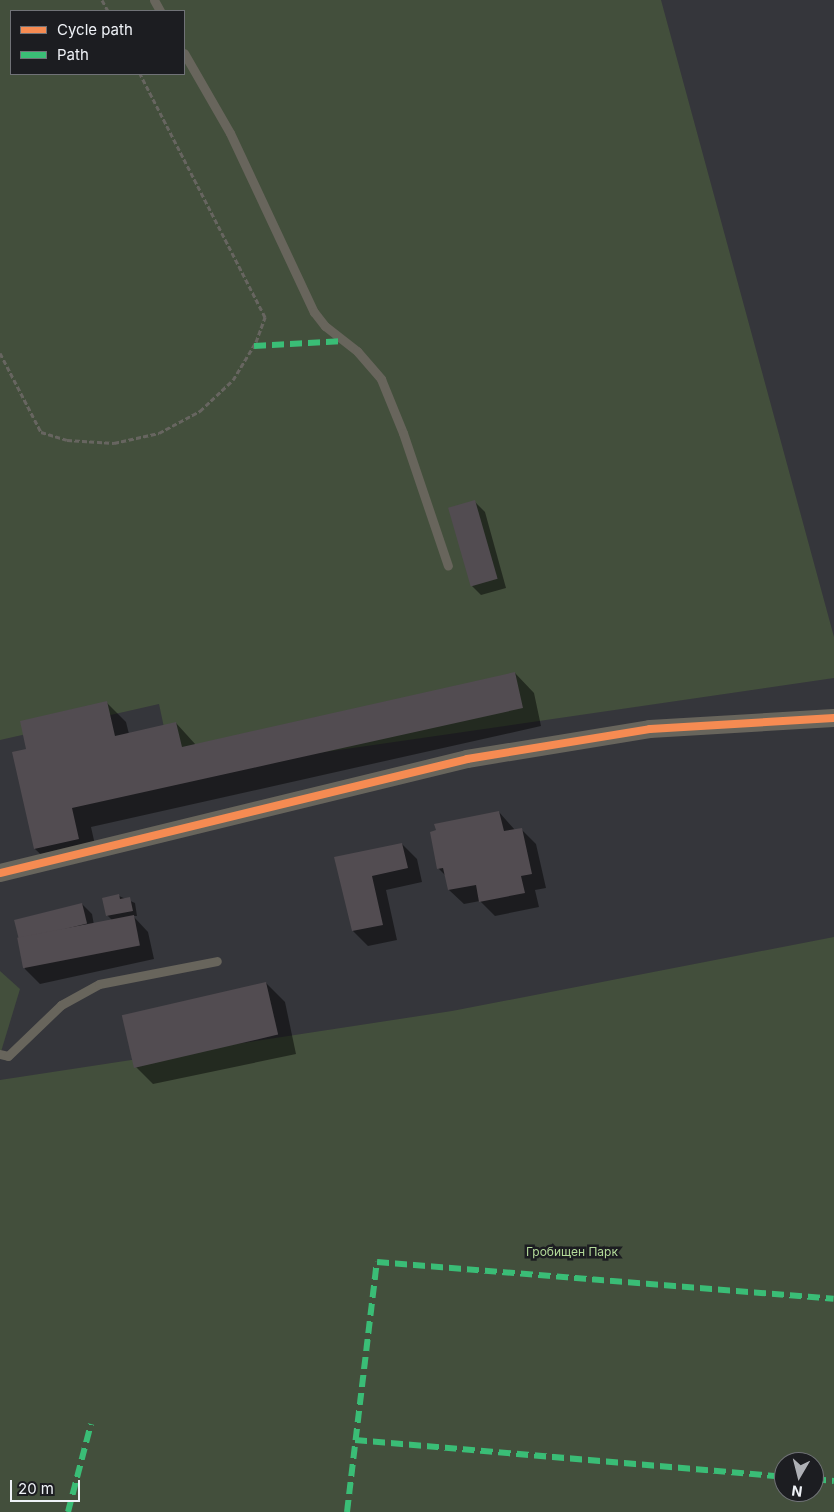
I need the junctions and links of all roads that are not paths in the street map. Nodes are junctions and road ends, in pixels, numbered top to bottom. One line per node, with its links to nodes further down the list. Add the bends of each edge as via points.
1 (185, 55): 2 (lane, via 230,133 314,312 325,326 357,351 380,380 403,432)
2 (448, 566)
3 (834, 718): 4 (street, via 650,729 467,758)
4 (0, 873)
5 (218, 961): 6 (lane, via 99,984 60,1005 8,1056)
6 (0, 1054)

